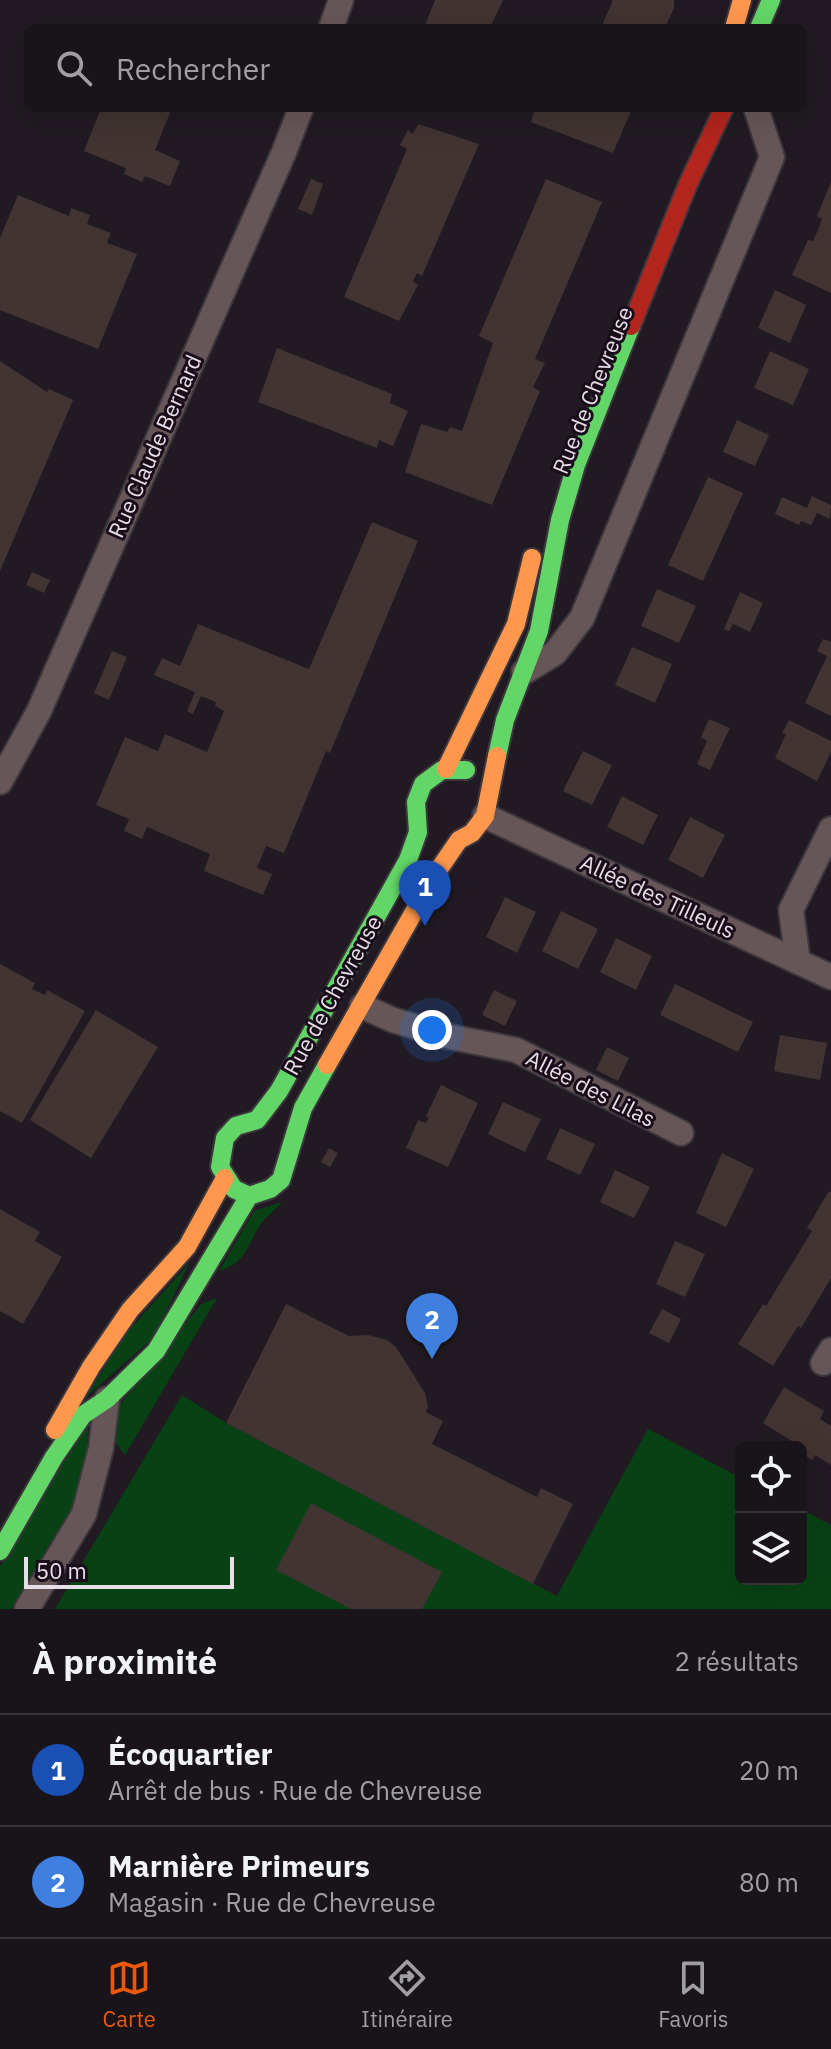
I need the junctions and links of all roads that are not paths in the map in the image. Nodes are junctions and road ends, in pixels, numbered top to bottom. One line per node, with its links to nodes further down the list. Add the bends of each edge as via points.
1 (341, 0): 4 (street)
2 (742, 0): 5 (street)
3 (771, 0): 6 (street)
4 (332, 24)
5 (735, 24)
6 (761, 24)
7 (299, 112): 13 (street, Rue Claude Bernard, via 39,711)
8 (701, 112): 12 (street, Rue de Chevreuse, via 545,505 516,624)
9 (722, 112): 11 (street, Rue de Chevreuse, via 576,465 539,631)
10 (757, 112): 11 (street, via 772,157 582,618 555,653)
11 (524, 672): 14 (street, Rue de Chevreuse, via 505,720)
12 (446, 769): 14 (street, via 460,768 482,781); 15 (street, Rue de Chevreuse, via 421,783 415,812)
13 (0, 782)
14 (486, 805): 17 (street, Rue de Chevreuse, via 472,833); 18 (street, Allée des Tilleuls)
15 (419, 824): 17 (street, via 440,838); 21 (street, Rue de Chevreuse, via 408,860 279,1091)
16 (831, 829): 18 (street, via 791,910)
17 (459, 840): 20 (street, Rue de Chevreuse)
18 (798, 962): 19 (street, Allée des Tilleuls)
19 (831, 977)
20 (362, 1006): 21 (street, Rue de Chevreuse, via 303,1108); 22 (street, Allée des Lilas, via 446,1036 516,1050)
21 (275, 1130): 23 (street, Rue de Chevreuse, via 236,1126 225,1138 220,1167); 24 (street, Rue de Chevreuse, via 289,1165 268,1190)
22 (681, 1133)
23 (225, 1178): 24 (street); 26 (street, Rue de Chevreuse, via 187,1247 130,1310 91,1367)
24 (249, 1196): 25 (street, Rue de Chevreuse, via 156,1351)
25 (107, 1399): 27 (street, Rue de Chevreuse, via 83,1415); 28 (street, via 84,1514)
26 (0, 1523)
27 (0, 1551)
28 (27, 1609)

